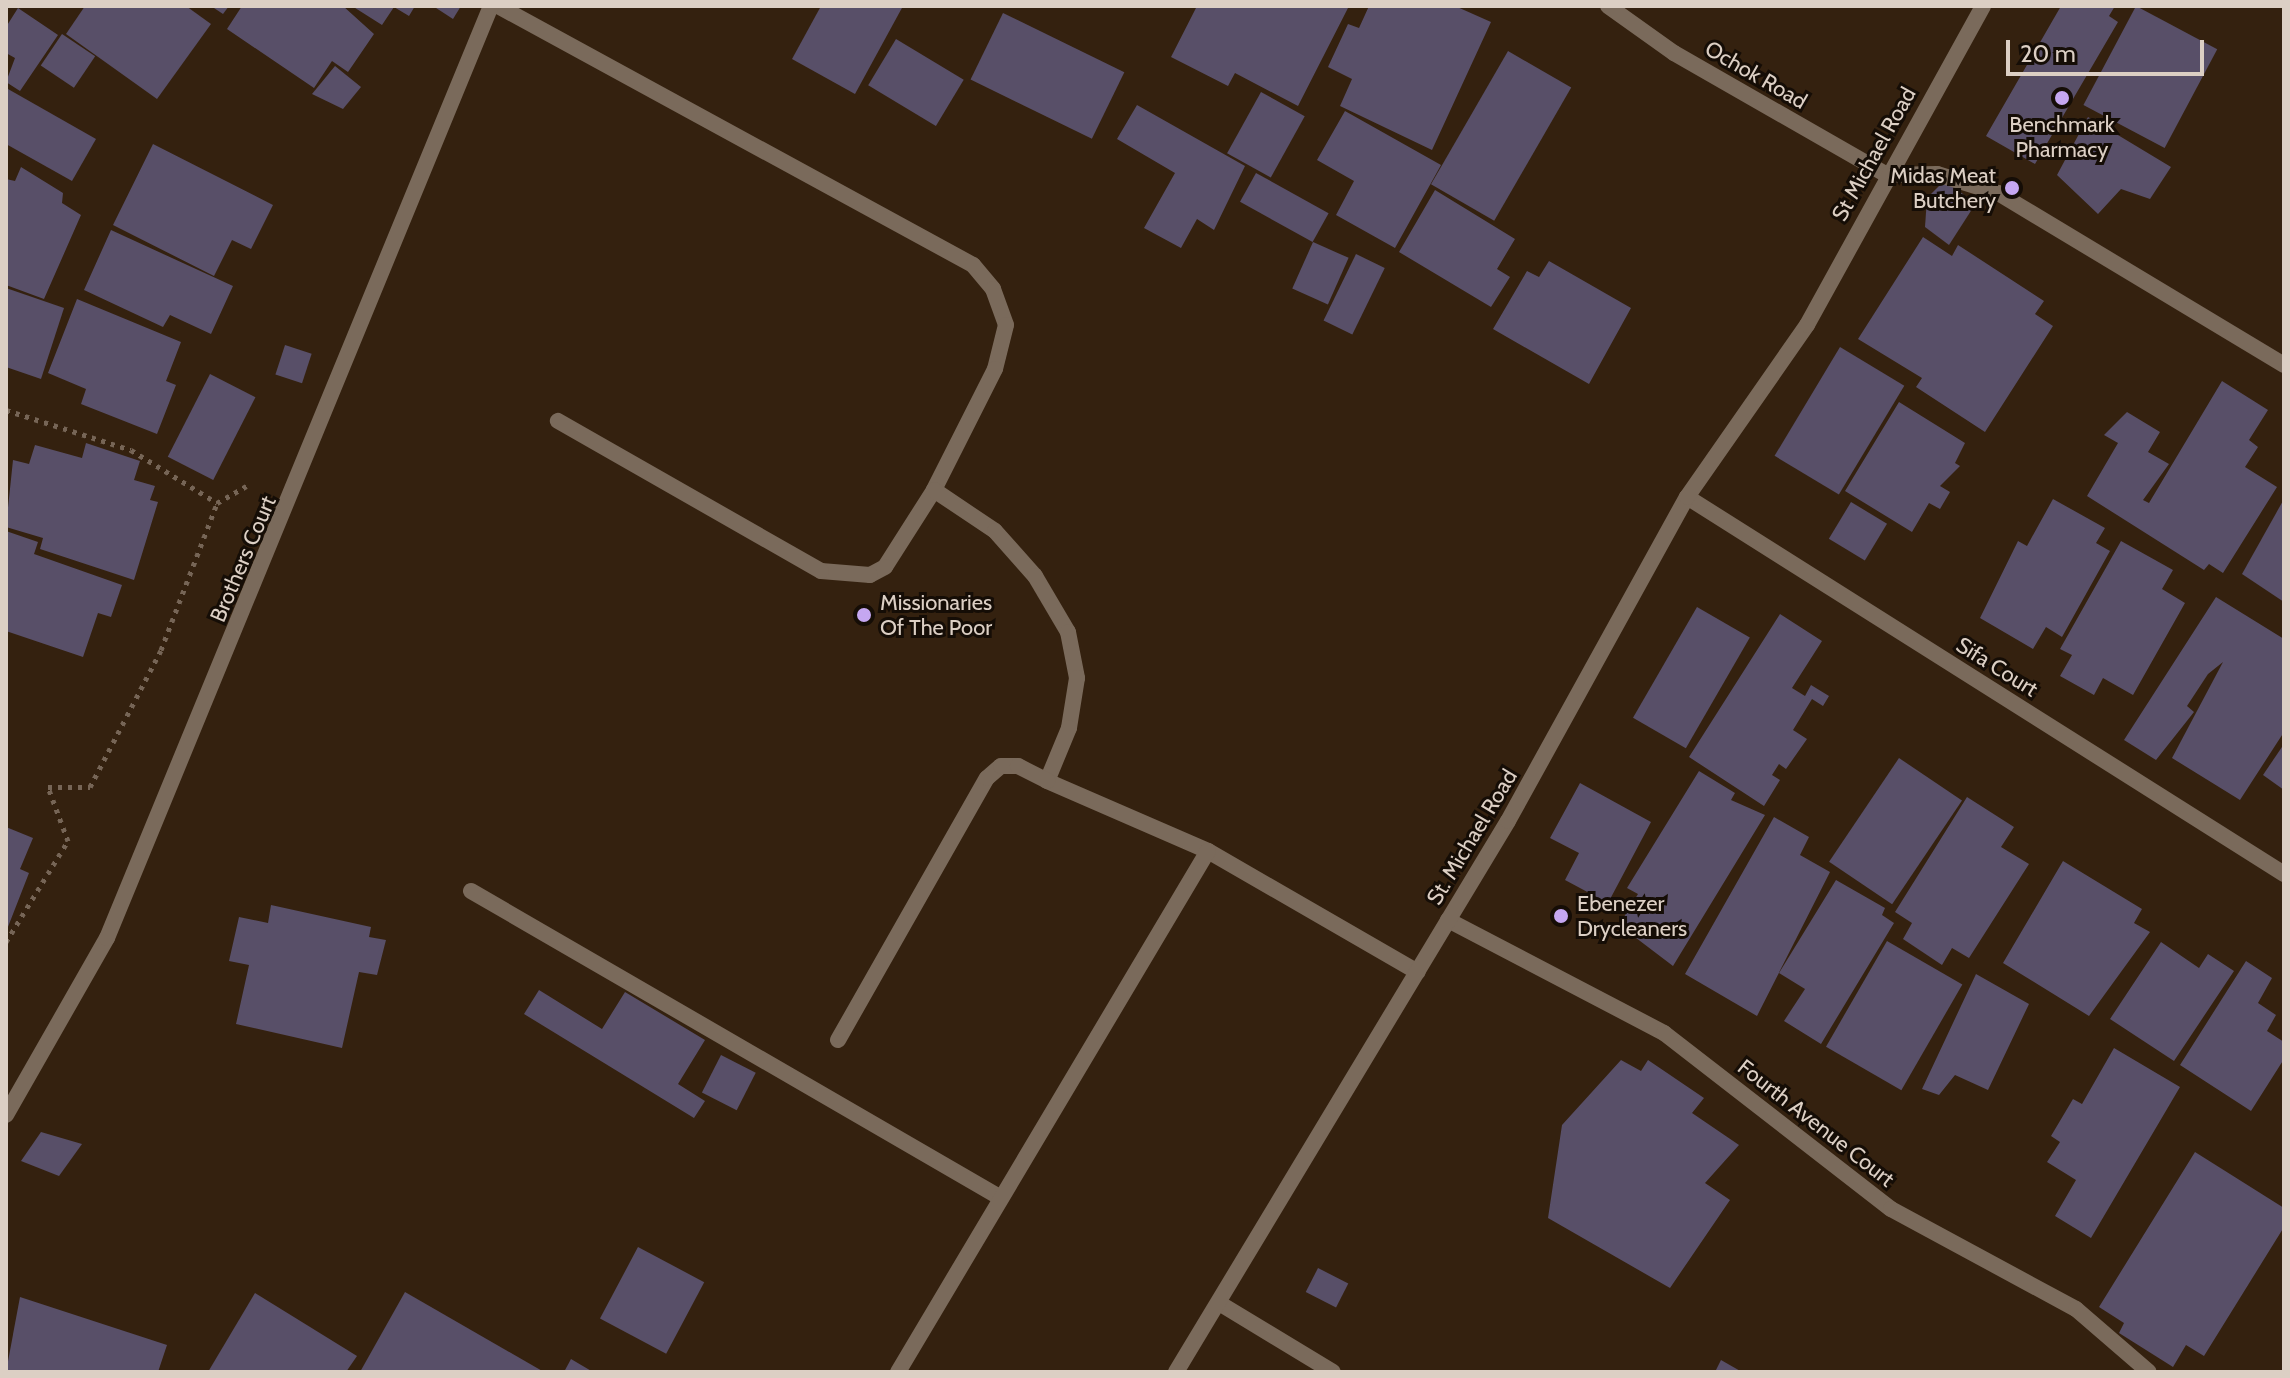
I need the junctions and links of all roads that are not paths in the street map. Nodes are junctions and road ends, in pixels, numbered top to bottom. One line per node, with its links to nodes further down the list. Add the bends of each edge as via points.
1 (491, 6): 18 (street, Brothers Court, via 303,454 299,483 107,938)
2 (498, 6): 9 (street, via 973,265 993,289 1006,325 995,369)
3 (1608, 6): 5 (street, Ochok Road, via 1674,53)
4 (1983, 6): 5 (street, St Michael Road)
5 (1887, 175): 6 (street, St Michael Road); 7 (street, via 1937,174 1998,193)
6 (1807, 325): 10 (street, St. Michael Road)
7 (2284, 365)
8 (558, 421): 9 (street, via 821,571 844,576 885,567)
9 (934, 490): 11 (street, via 995,531 1035,576 1068,632 1077,678 1069,728)
10 (1687, 497): 13 (street, Sifa Court); 15 (street, St. Michael Road)
11 (1047, 781): 12 (street); 17 (street, via 1018,766 1001,766 987,778)
12 (1208, 851): 16 (street); 19 (street)
13 (2284, 874)
14 (471, 891): 19 (street)
15 (1448, 920): 16 (street, St. Michael Road); 24 (street, Fourth Avenue Court, via 1664,1033 1891,1209 2076,1309)
16 (1418, 972): 20 (street, St. Michael Road)
17 (838, 1040)
18 (6, 1115)
19 (1001, 1198): 21 (street)
20 (1219, 1303): 22 (street, St. Michael Road); 23 (street)
21 (898, 1372)
22 (1176, 1372)
23 (1333, 1372)
24 (2149, 1372)

